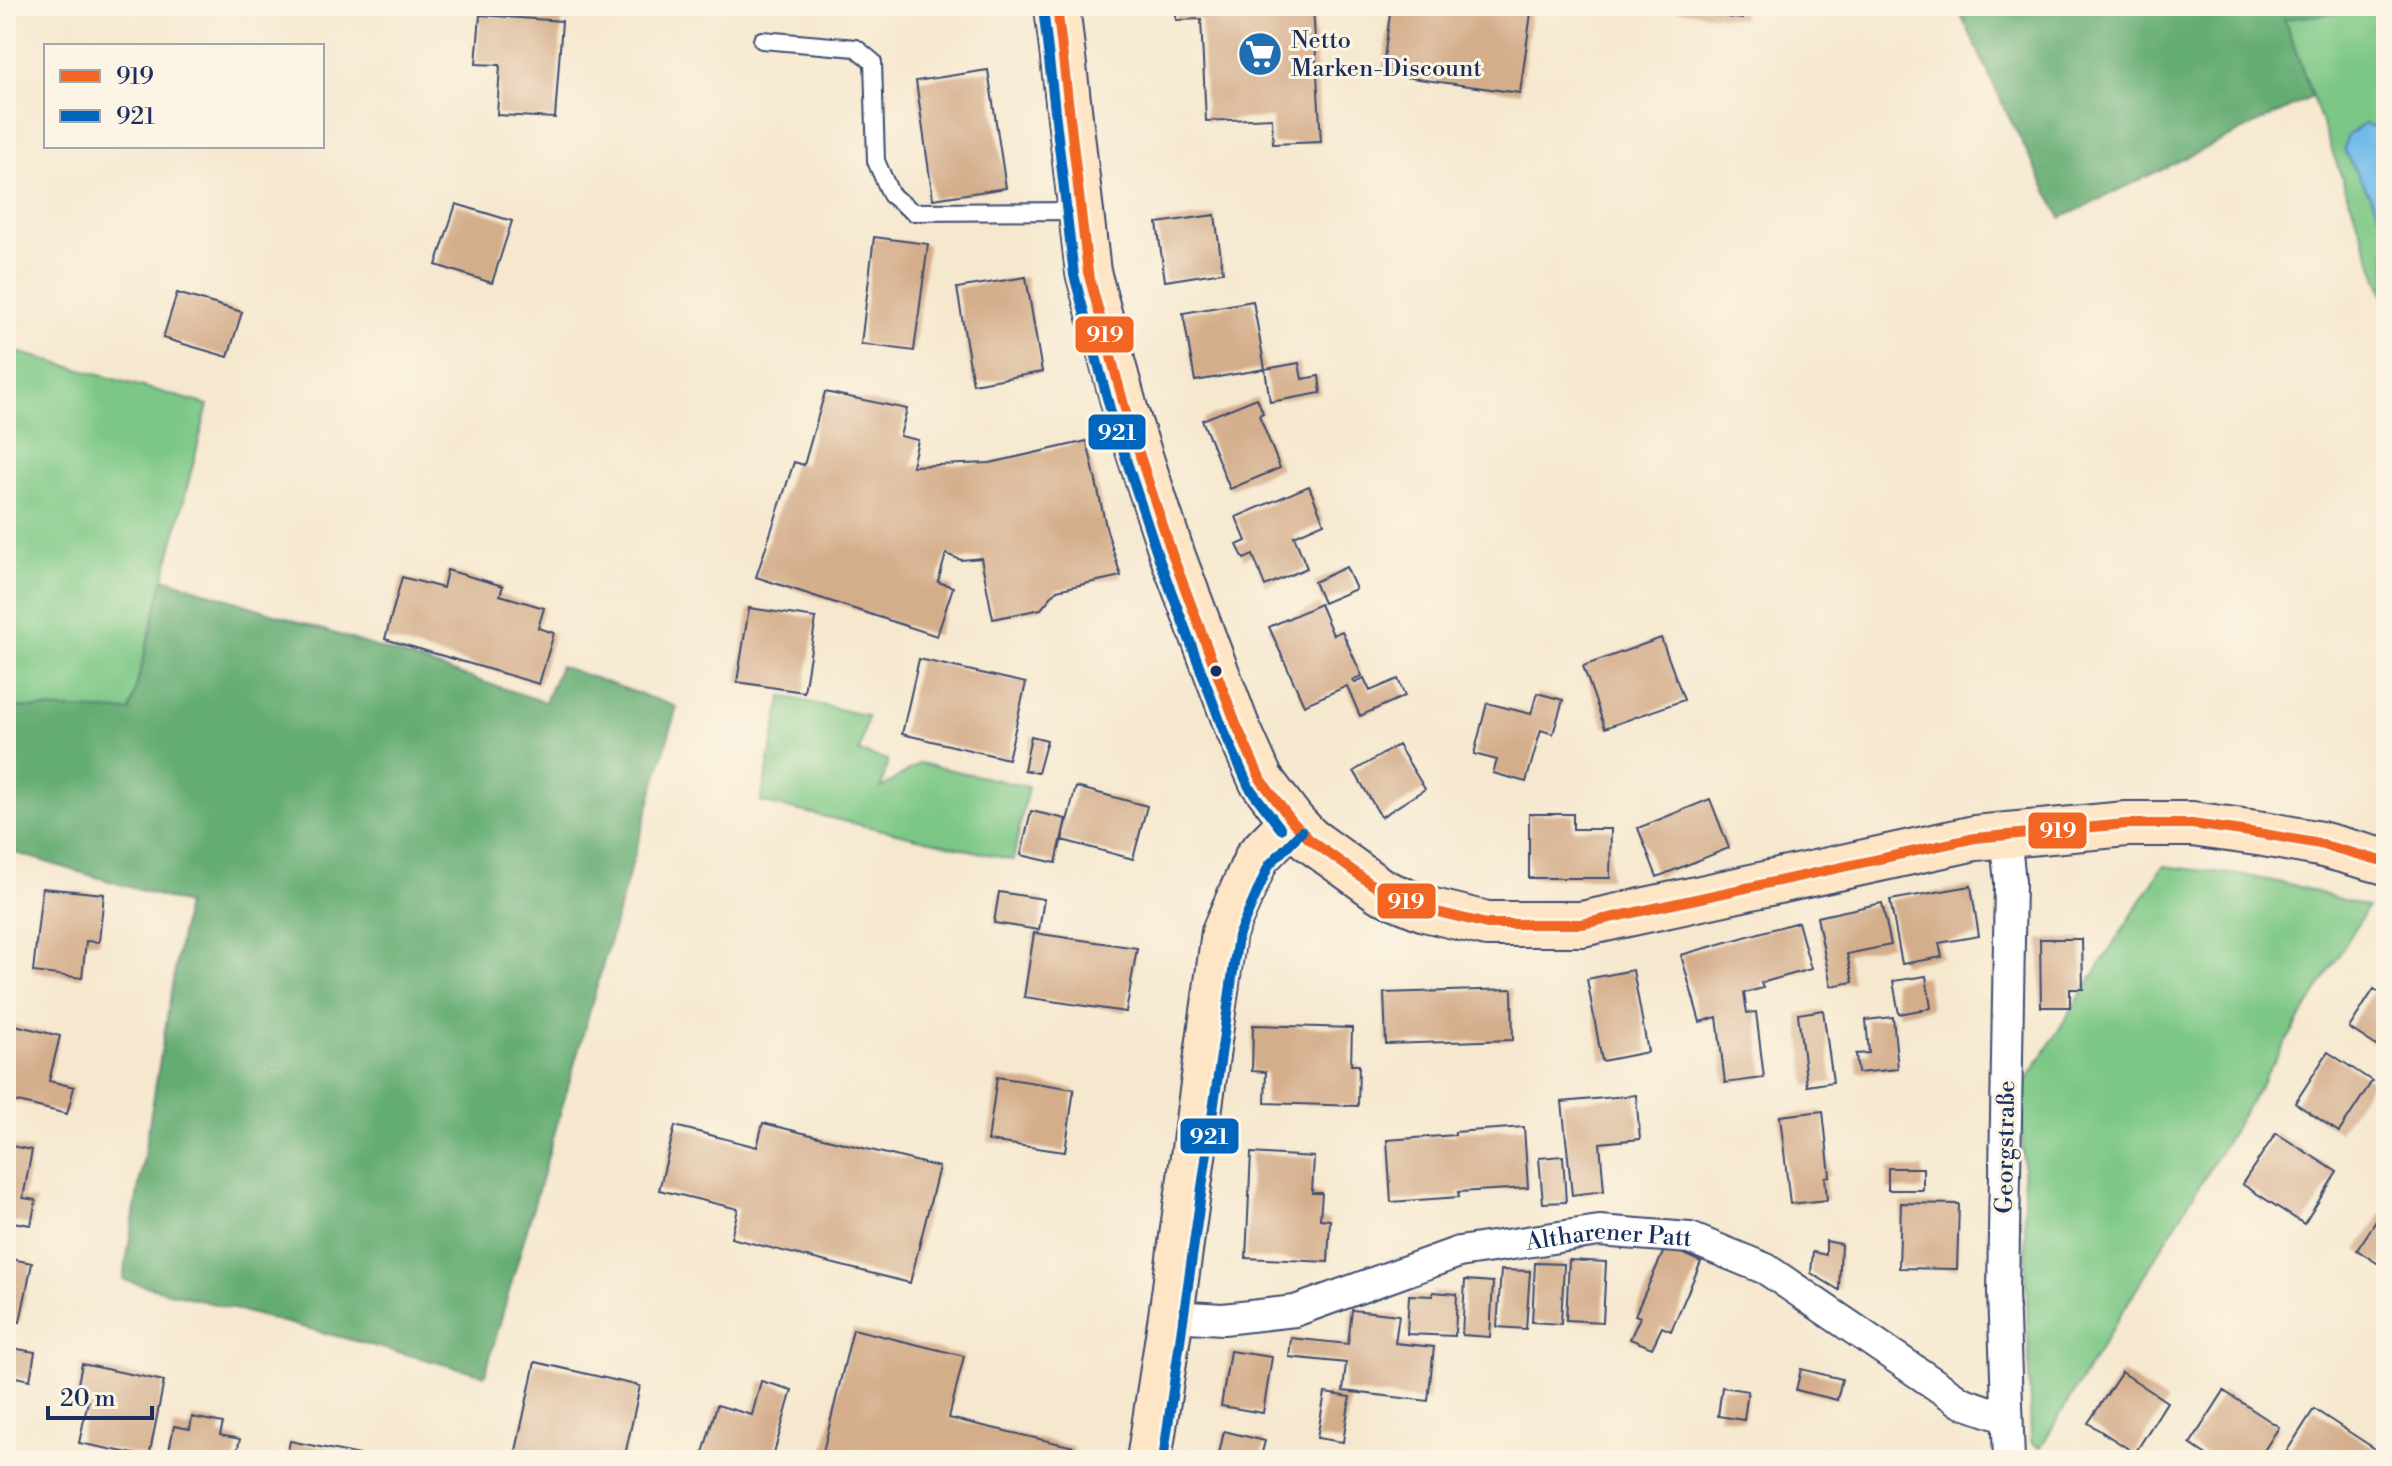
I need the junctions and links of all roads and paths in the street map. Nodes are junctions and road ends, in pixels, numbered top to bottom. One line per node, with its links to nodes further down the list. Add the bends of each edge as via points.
1 (1057, 6): 3 (main road)
2 (762, 40): 3 (lane, via 856,48 873,62 876,161 891,195 913,212)
3 (1082, 211): 4 (main road, via 1088,272 1172,554 1261,780)
4 (1292, 821): 5 (main road, via 1381,891 1425,909 1487,924 1582,924); 7 (main road, via 1257,857 1224,932)
5 (2005, 835): 6 (main road, via 2192,824 2320,844); 8 (street, Georgstraße, via 2010,882 2003,1292)
6 (2386, 862)
7 (1171, 1316): 8 (street, Altharener Patt, via 1223,1319 1295,1311 1475,1249 1599,1231 1690,1238 1766,1269 1961,1402); 9 (main road)
8 (2007, 1418): 10 (street, Georgstraße)
9 (1149, 1460)
10 (2009, 1460)

